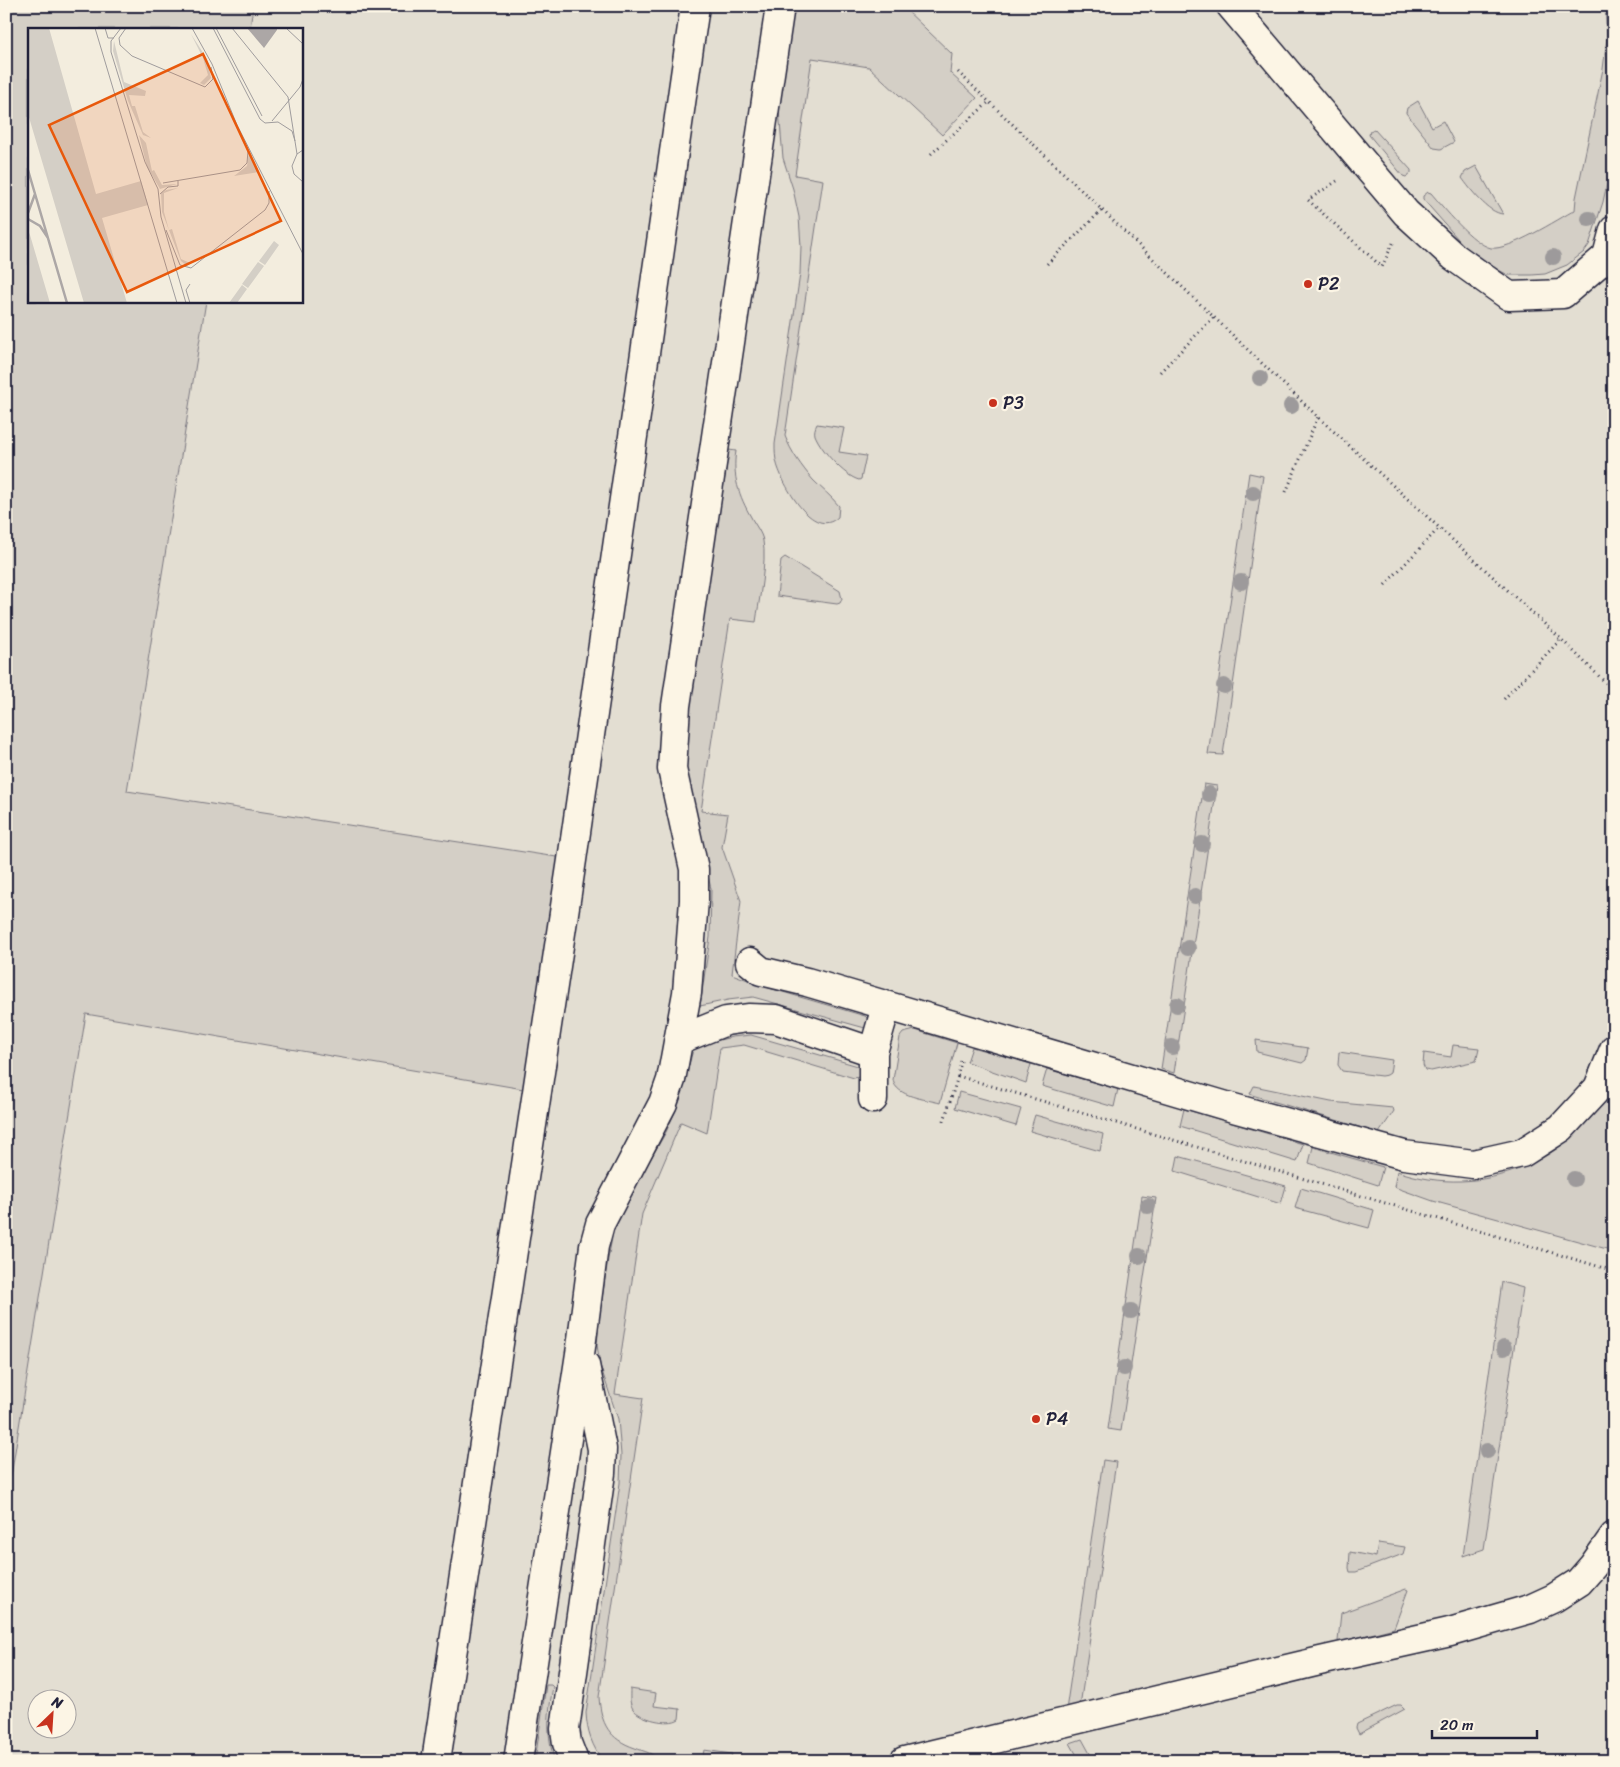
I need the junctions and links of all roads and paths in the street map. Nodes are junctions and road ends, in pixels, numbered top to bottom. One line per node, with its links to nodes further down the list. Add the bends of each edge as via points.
1 (696, 6): 33 (lane)
2 (780, 6): 24 (lane, via 676,706 672,769 694,869 687,993)
3 (1231, 6): 7 (lane)
4 (958, 72): 5 (path)
5 (989, 102): 6 (path); 8 (path)
6 (931, 154)
7 (1364, 162): 9 (lane); 9 (path, via 1308,200 1382,267)
8 (1102, 210): 11 (path); 12 (path)
9 (1406, 213): 10 (lane, via 1453,256 1508,296 1563,294 1607,256)
10 (1614, 230)
11 (1047, 264)
12 (1214, 317): 13 (path); 14 (path)
13 (1160, 372)
14 (1318, 417): 15 (path); 16 (path)
15 (1286, 492)
16 (1439, 528): 17 (path); 18 (path)
17 (1385, 585)
18 (1561, 639): 19 (path); 20 (path)
19 (1614, 691)
20 (1504, 699)
21 (750, 962): 22 (lane, via 761,971)
22 (886, 1006): 23 (lane); 26 (lane)
23 (968, 1030): 25 (lane, via 1404,1155 1473,1164 1522,1153 1561,1128 1598,1088); 27 (path)
24 (679, 1040): 26 (lane, via 726,1021 776,1019); 31 (lane, via 663,1103 600,1224 594,1246)
25 (1614, 1049)
26 (873, 1052): 28 (lane)
27 (958, 1076): 29 (path); 30 (path)
28 (873, 1099)
29 (944, 1121)
30 (1614, 1271)
31 (581, 1347): 34 (lane); 35 (lane, via 602,1449 565,1729)
32 (1614, 1536): 36 (lane, via 1580,1582 1530,1609 1450,1632)
33 (436, 1761)
34 (518, 1761)
35 (574, 1761)
36 (904, 1761)

